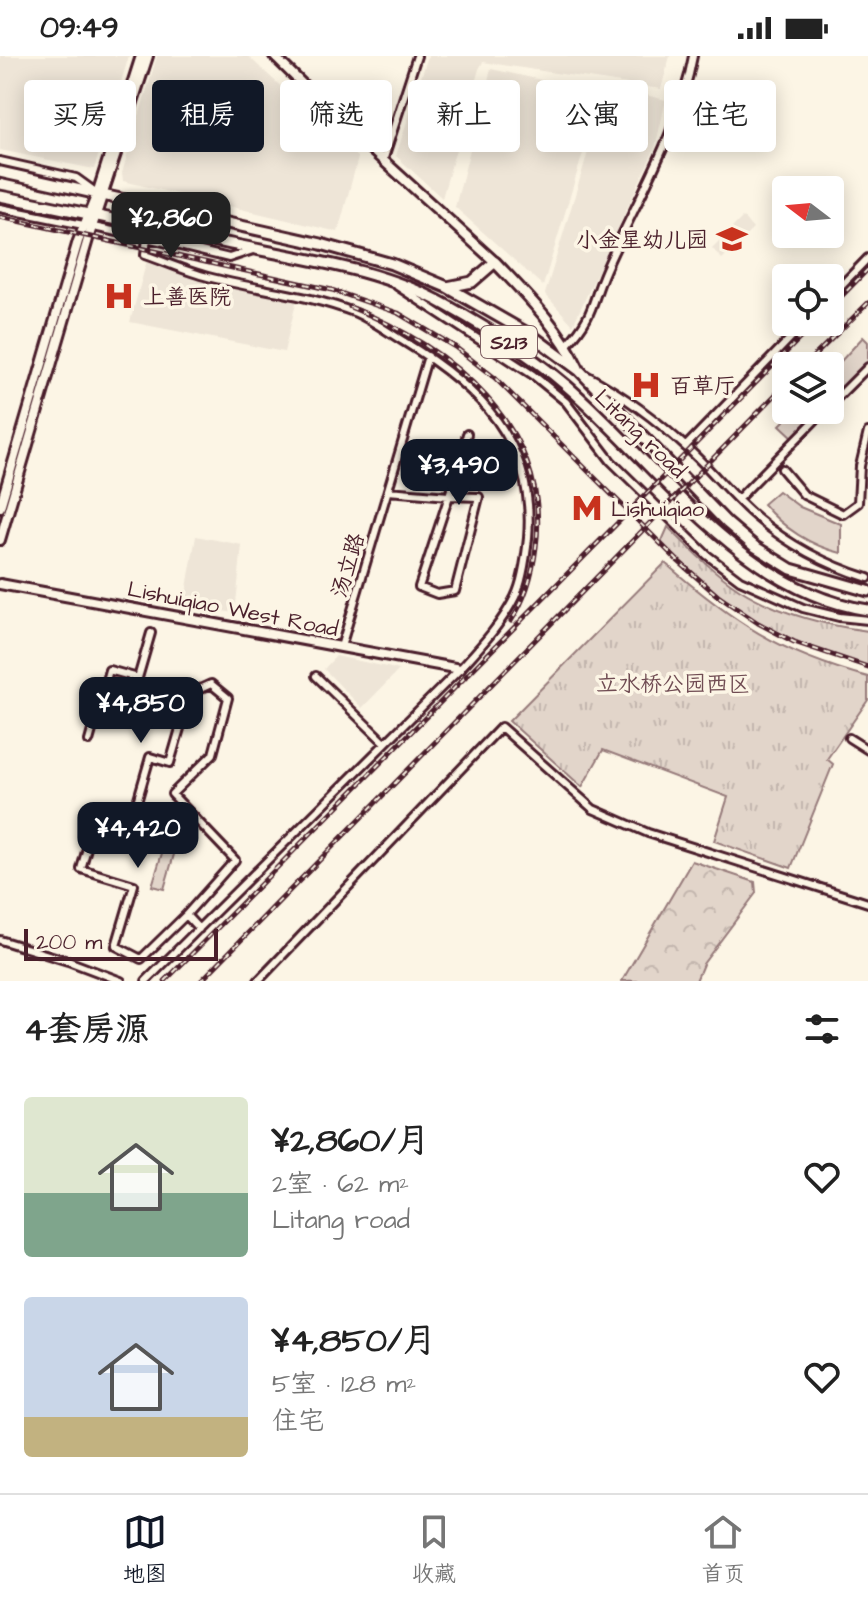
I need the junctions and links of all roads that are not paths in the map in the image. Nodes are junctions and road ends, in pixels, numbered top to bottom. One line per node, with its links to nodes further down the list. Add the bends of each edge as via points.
1 (141, 56): 9 (street)
2 (148, 56): 9 (street)
3 (274, 56): 7 (street)
4 (417, 56): 7 (street)
5 (693, 56): 22 (street, via 682,104 605,270 592,312)
6 (0, 161): 9 (street, Litang road / S213, via 76,178)
7 (383, 161): 17 (street)
8 (0, 172): 9 (main road, Litang road / S213)
9 (100, 195): 12 (street); 20 (main road, Litang road / S213, via 344,250)
10 (0, 196): 12 (main road, Litang road / S213)
11 (0, 208): 13 (street, Litang road / S213)
12 (92, 214): 13 (street); 15 (main road, Litang road / S213)
13 (88, 226): 14 (street, Litang road / S213); 35 (street); 36 (street)
14 (147, 238): 15 (street, Litang road / S213, via 229,258); 23 (street, via 145,255 206,277 359,314)
15 (256, 249): 18 (main road, Litang road / S213)
16 (868, 258): 19 (street)
17 (495, 262): 20 (main road, via 472,282); 22 (main road)
18 (387, 280): 40 (main road, Litang road / S213, via 443,303 502,337 567,387 715,531 782,578); 40 (street, Litang road / S213, via 458,323 566,402 611,461 740,580 803,608 839,617)
19 (844, 283)
20 (447, 287): 25 (main road, Litang road / S213, via 534,337)
21 (792, 336): 30 (street)
22 (567, 345): 25 (main road)
23 (428, 356): 32 (street, 汤立路); 43 (street, via 476,393 506,432 522,471 530,513 516,595)
24 (868, 367): 26 (street)
25 (580, 371): 30 (street, Litang road / S213); 39 (main road, Litang road / S213, via 754,546 791,569)
26 (844, 391)
27 (811, 424): 34 (street)
28 (868, 432): 31 (street, via 858,503 843,514 804,495)
29 (467, 434): 33 (street)
30 (686, 446): 34 (street, Litang road / S213)
31 (782, 469)
32 (388, 491): 33 (street); 42 (street, 汤立路)
33 (449, 496): 33 (street, via 479,497 455,591 437,594 419,587)
34 (738, 499): 37 (street, Litang road / S213, via 800,548)
35 (0, 507)
36 (0, 540)
37 (868, 578)
38 (0, 584): 42 (street, Lishuiqiao West Road)
39 (868, 591)
40 (868, 615)
41 (151, 633): 45 (street)
42 (341, 647): 43 (street, Lishuiqiao West Road)
43 (460, 669): 49 (street)
44 (316, 676): 49 (street)
45 (138, 678): 46 (street, via 141,698 165,705); 48 (street, via 109,670)
46 (190, 694): 52 (street, via 211,684 228,698 213,754 172,794 235,860); 52 (street, via 170,763 150,757 133,816 99,806 81,869 134,885 116,946 141,959)
47 (849, 738): 50 (street)
48 (89, 741)
49 (385, 743): 53 (street)
50 (868, 750)
51 (868, 903): 57 (street, via 648,833 593,809 501,727)
52 (186, 915): 53 (street)
53 (199, 929): 56 (street)
54 (0, 940): 55 (street)
55 (121, 981)
56 (146, 981)
57 (258, 981)

